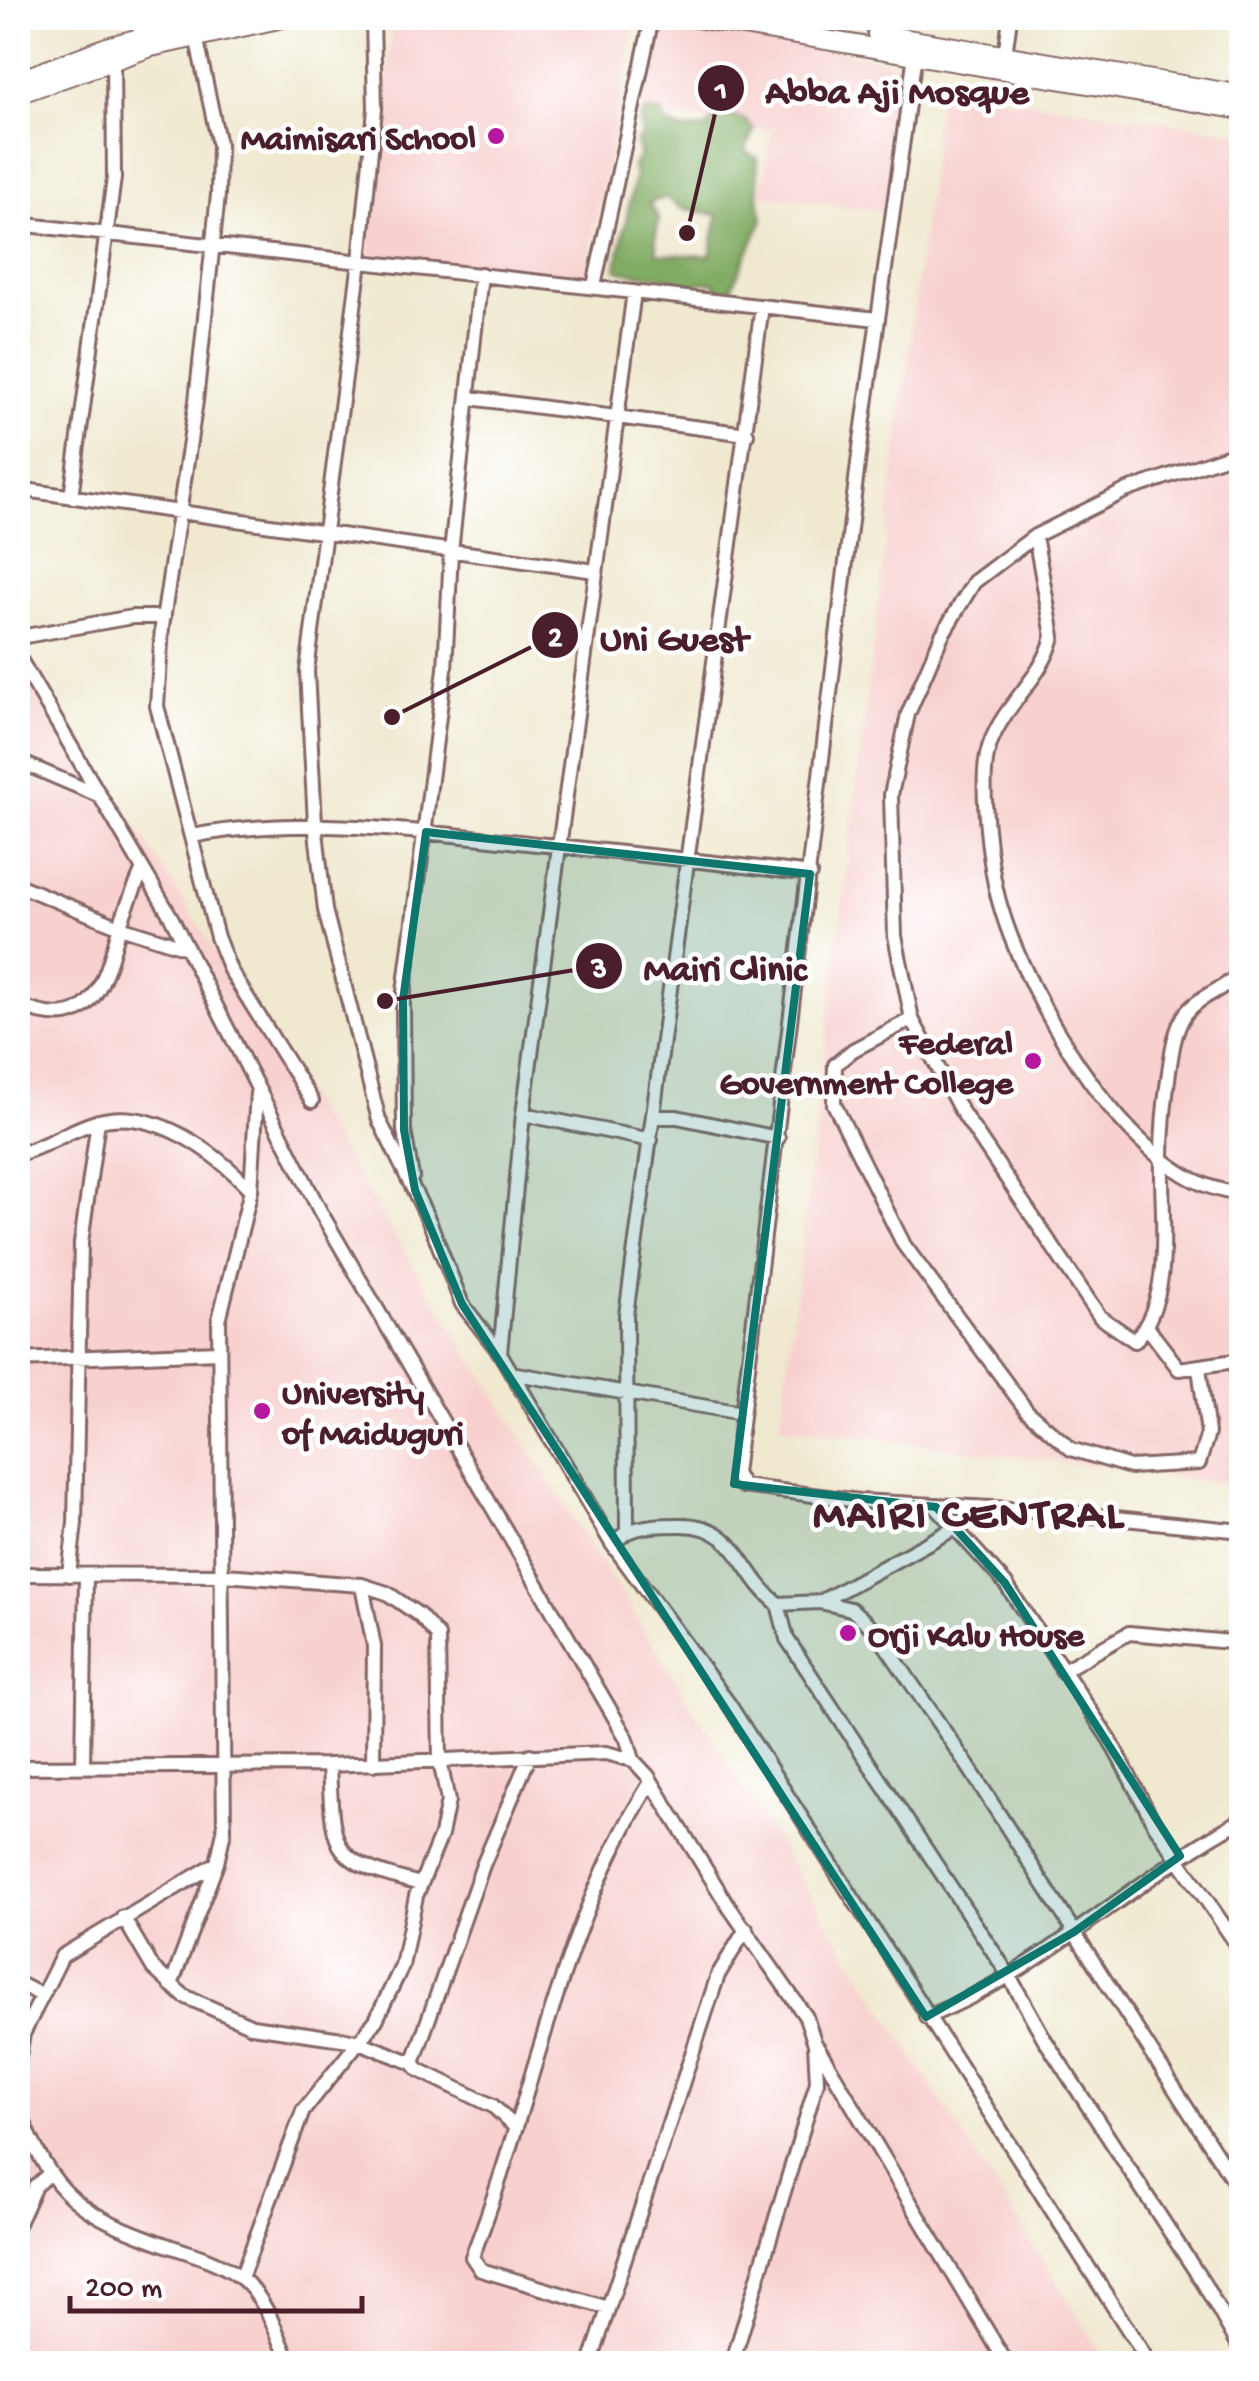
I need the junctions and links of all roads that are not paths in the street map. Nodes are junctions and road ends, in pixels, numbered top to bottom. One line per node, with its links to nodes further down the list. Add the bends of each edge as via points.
1 (212, 18): 12 (highway)
2 (283, 18): 8 (highway)
3 (372, 18): 20 (street, via 375,109)
4 (652, 18): 22 (street)
5 (696, 18): 9 (highway)
6 (768, 18): 10 (highway)
7 (1010, 18): 10 (street)
8 (196, 36): 11 (highway); 19 (street, via 220,145)
9 (914, 54): 16 (highway); 25 (street)
10 (1005, 54): 15 (highway)
11 (114, 59): 12 (highway); 18 (street, via 117,119)
12 (74, 66): 13 (highway); 14 (highway)
13 (18, 81)
14 (18, 94)
15 (1242, 96)
16 (1242, 110)
17 (18, 224): 18 (street)
18 (105, 235): 19 (street); 31 (street)
19 (215, 244): 20 (street); 32 (street)
20 (360, 261): 21 (street); 33 (street)
21 (482, 274): 22 (street); 26 (street)
22 (594, 286): 23 (street)
23 (634, 292): 24 (street); 27 (street)
24 (762, 306): 25 (street); 28 (street)
25 (877, 318): 48 (street)
26 (470, 398): 27 (street); 35 (street)
27 (620, 415): 28 (street); 36 (street)
28 (747, 434): 46 (street)
29 (1242, 451): 34 (street, via 1125,491)
30 (18, 489): 31 (street)
31 (71, 497): 32 (street)
32 (179, 514): 33 (street); 37 (street)
33 (324, 533): 35 (street); 42 (street, via 307,671)
34 (1035, 536): 54 (street, via 974,582 942,634 908,714 891,794 889,844 896,936); 63 (street, via 1053,636 1049,652 1008,704 987,756 1000,904 1018,952 1096,1095)
35 (451, 552): 36 (street); 43 (street)
36 (595, 571): 45 (street)
37 (164, 618): 38 (street, via 132,617); 44 (street, via 157,706)
38 (20, 637)
39 (18, 656): 41 (street)
40 (18, 761): 41 (street)
41 (98, 794): 47 (street)
42 (315, 824): 43 (street); 44 (street, via 249,825); 65 (street, via 326,910 380,1120)
43 (426, 832): 45 (street); 65 (street, via 403,1000 404,1130)
44 (192, 836): 56 (street, via 230,970)
45 (559, 846): 46 (street); 57 (street)
46 (687, 858): 48 (street); 58 (street)
47 (142, 871): 50 (street); 51 (street)
48 (810, 874): 60 (street)
49 (18, 885): 50 (street)
50 (120, 927): 51 (street); 53 (street, via 109,974 84,1005 45,1016)
51 (187, 948): 55 (street)
52 (1242, 972): 63 (street, via 1196,1003 1173,1040)
53 (18, 1005)
54 (912, 1019): 68 (street, via 960,1109 1100,1317 1135,1342); 74 (street, via 835,1065 834,1104 904,1245 1028,1411 1070,1450 1130,1468 1198,1463 1208,1434)
55 (257, 1091): 64 (street); 93 (street, via 627,1739)
56 (312, 1101)
57 (523, 1114): 61 (street); 70 (street)
58 (654, 1117): 60 (street); 61 (street)
59 (98, 1121): 62 (street); 64 (street, via 139,1121 183,1137 210,1151); 71 (street, via 81,1243)
60 (778, 1138): 77 (street)
61 (651, 1140): 76 (street, via 626,1315)
62 (18, 1154)
63 (1161, 1160): 66 (street); 68 (street, via 1164,1233)
64 (251, 1190): 69 (street, via 221,1305)
65 (414, 1190): 70 (street, via 462,1304)
66 (1234, 1193): 67 (street)
67 (1242, 1206)
68 (1147, 1327): 74 (street, via 1179,1369)
69 (218, 1352): 71 (street); 86 (street)
70 (500, 1352): 75 (street)
71 (77, 1355): 72 (street); 84 (street)
72 (18, 1360)
73 (1242, 1360): 74 (street)
74 (1200, 1368)
75 (511, 1373): 76 (street); 82 (street)
76 (624, 1395): 77 (street); 80 (street)
77 (742, 1414): 78 (street, via 735,1474 744,1486)
78 (936, 1508): 79 (street); 81 (street, via 1047,1511)
79 (958, 1527): 88 (street); 91 (street, via 1005,1583)
80 (627, 1532): 82 (street); 89 (street, via 648,1524 704,1525 727,1538)
81 (1242, 1532)
82 (612, 1544): 113 (street, via 729,1704)
83 (18, 1574): 84 (street)
84 (69, 1575): 85 (street)
85 (86, 1575): 86 (street); 96 (street)
86 (224, 1576): 87 (street); 97 (street)
87 (362, 1584): 94 (street, via 403,1604 438,1636); 95 (street, via 374,1646)
88 (820, 1602): 89 (street); 107 (street, via 851,1609 875,1630)
89 (778, 1604): 109 (street, via 786,1639)
90 (1242, 1643): 91 (street, via 1129,1633)
91 (1062, 1670): 102 (street, via 1110,1740 1155,1826)
92 (530, 1756): 93 (street, via 606,1753); 94 (street); 117 (street, via 483,1864)
93 (633, 1760): 100 (street)
94 (440, 1761): 95 (street); 104 (street, via 448,1801)
95 (373, 1764): 98 (street)
96 (83, 1766): 97 (street); 99 (street)
97 (225, 1766): 98 (street); 103 (street)
98 (328, 1766): 104 (street, via 332,1830 349,1860)
99 (18, 1767)
100 (651, 1782): 106 (street); 119 (street, via 606,1860 564,1966)
101 (1242, 1820): 102 (street)
102 (1180, 1856): 107 (street); 108 (street)
103 (217, 1863): 105 (street); 111 (street)
104 (420, 1884): 114 (street, via 402,1966 376,2020)
105 (124, 1918): 111 (street); 112 (street, via 62,1956)
106 (746, 1930): 115 (street, via 806,2016); 124 (street, via 718,1975)
107 (1074, 1932): 109 (street); 121 (street)
108 (1242, 1952)
109 (1008, 1974): 113 (street); 125 (street)
110 (18, 1983): 112 (street)
111 (171, 1985): 114 (street, via 252,2026)
112 (41, 1995): 116 (street)
113 (926, 2017): 130 (street)
114 (356, 2041): 117 (street); 123 (street, via 303,2111)
115 (815, 2044): 128 (street, via 814,2092); 129 (street)
116 (18, 2061)
117 (414, 2062): 119 (street, via 493,2106)
118 (18, 2108): 120 (street)
119 (516, 2128): 124 (street, via 473,2264)
120 (48, 2175): 122 (street, via 35,2186); 123 (street, via 63,2193 116,2226)
121 (1242, 2194)
122 (18, 2223)
123 (241, 2278): 126 (street, via 273,2324)
124 (608, 2308): 127 (street)
125 (1242, 2351)
126 (290, 2364)
127 (590, 2364)
128 (732, 2364)
129 (1007, 2364)
130 (1150, 2364)

